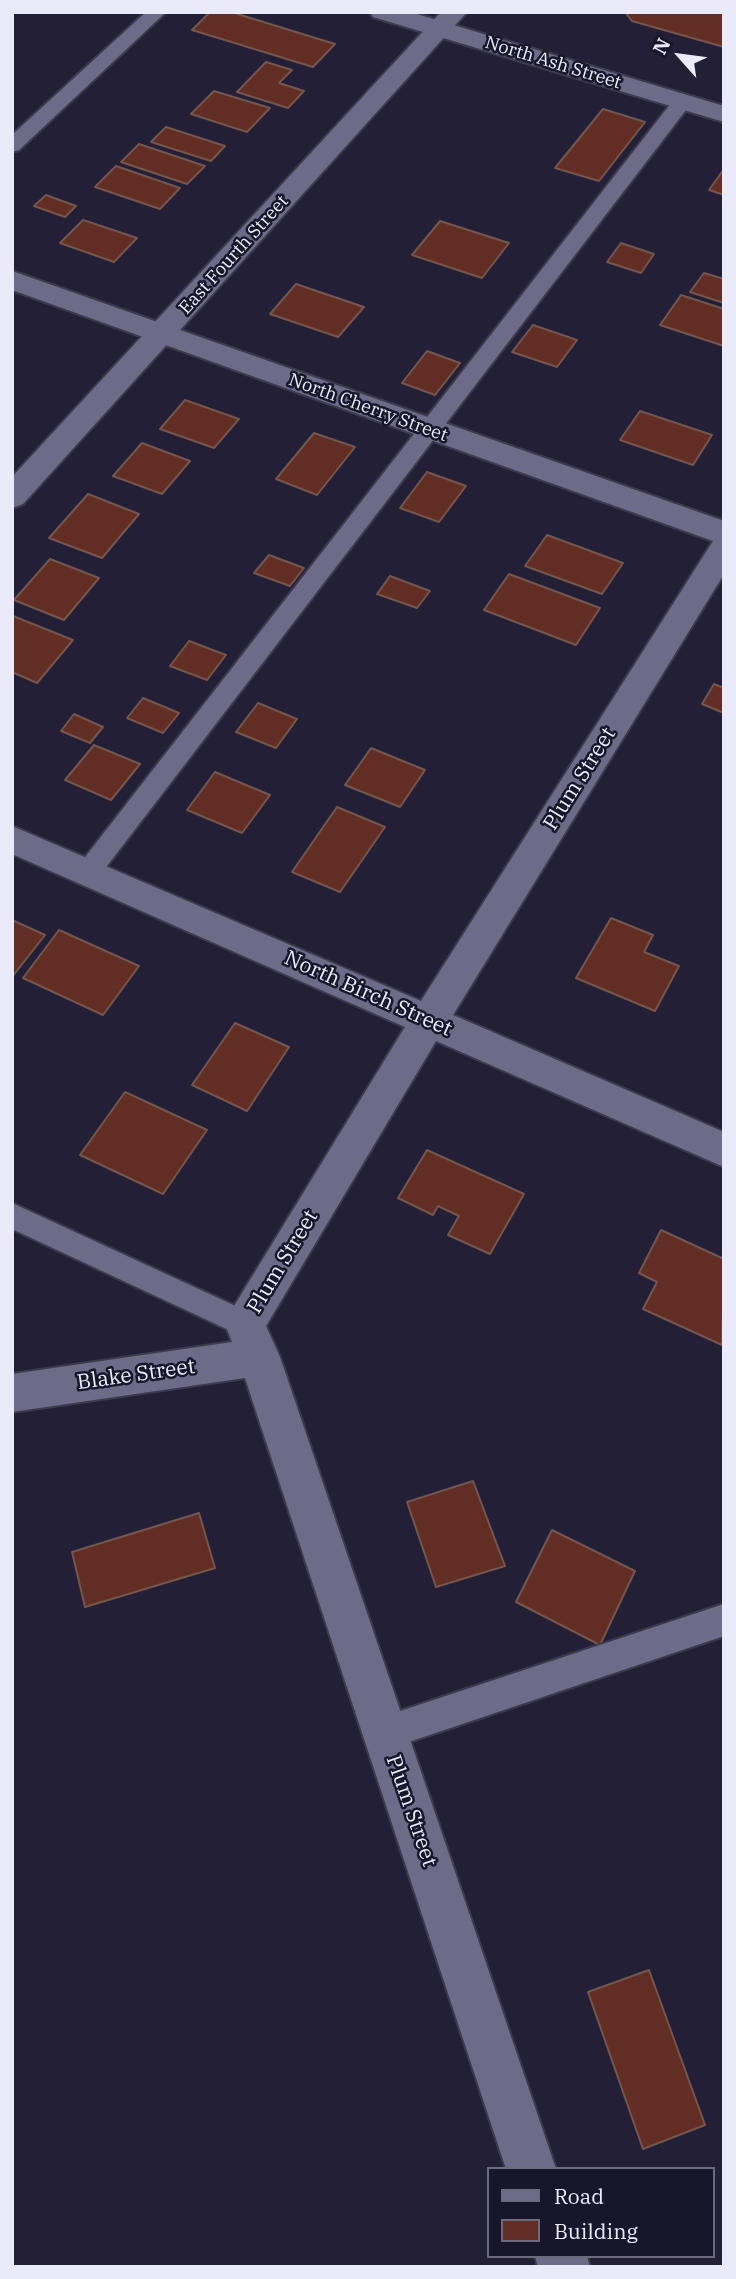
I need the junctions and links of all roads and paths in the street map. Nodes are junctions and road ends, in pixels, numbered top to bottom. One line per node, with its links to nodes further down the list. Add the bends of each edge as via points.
1 (157, 12): 6 (lane)
2 (382, 12): 3 (street, North Ash Street)
3 (447, 21): 4 (street, North Ash Street); 8 (street, East Fourth Street)
4 (682, 102): 5 (street, North Ash Street); 9 (lane)
5 (724, 114)
6 (12, 146)
7 (12, 280): 8 (street, North Cherry Street)
8 (162, 333): 9 (street, North Cherry Street); 10 (street, East Fourth Street)
9 (429, 430): 11 (street, North Cherry Street); 14 (lane)
10 (12, 497)
11 (724, 533)
12 (724, 548): 15 (street, Plum Street)
13 (12, 839): 14 (street, North Birch Street)
14 (88, 872): 15 (street, North Birch Street)
15 (429, 1021): 16 (street, North Birch Street); 18 (street, Plum Street)
16 (724, 1150)
17 (12, 1215): 18 (lane)
18 (252, 1340): 19 (street, Blake Street); 21 (street, Plum Street)
19 (12, 1393)
20 (724, 1620): 21 (lane)
21 (385, 1732): 22 (street, Plum Street)
22 (530, 2167)

